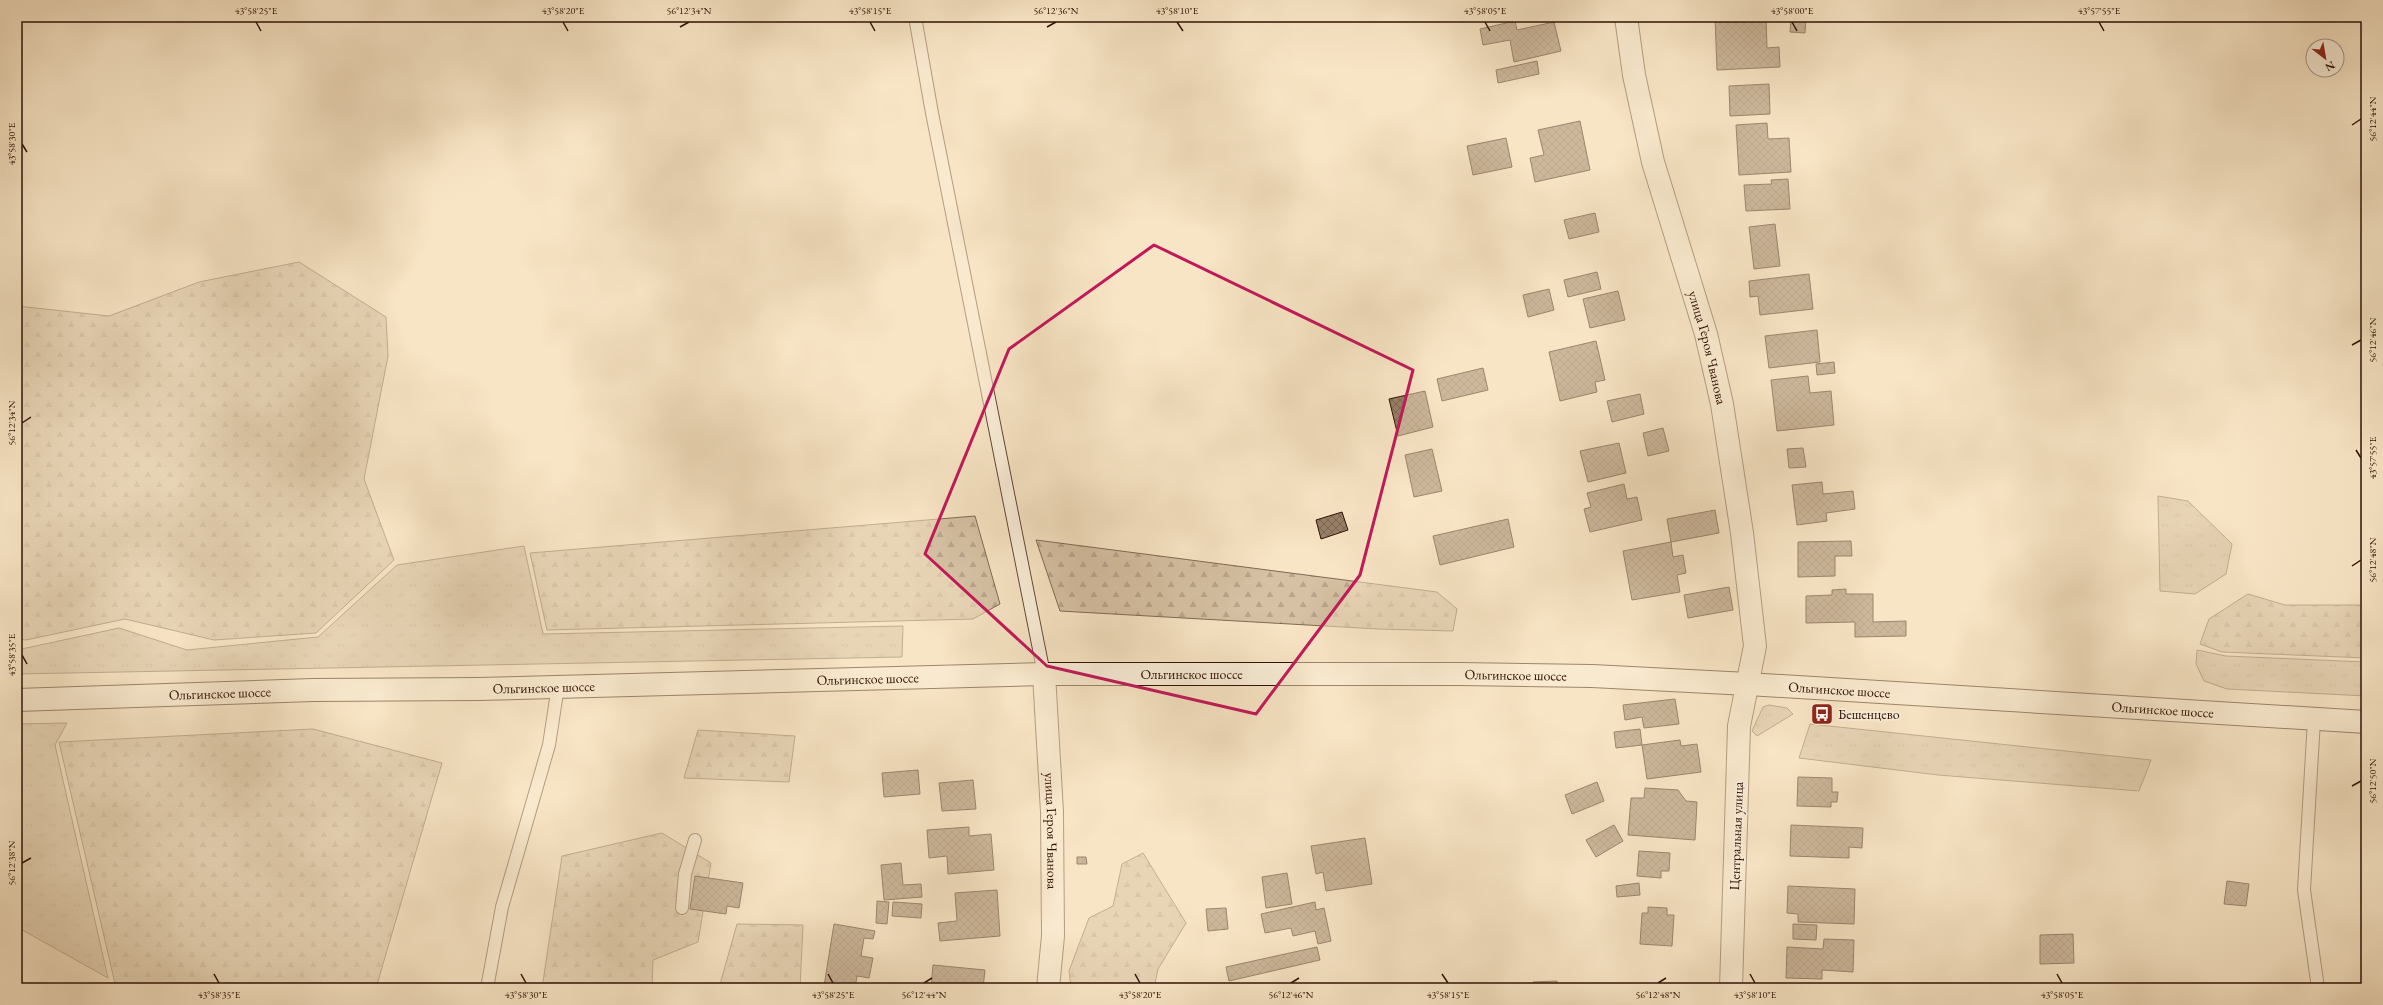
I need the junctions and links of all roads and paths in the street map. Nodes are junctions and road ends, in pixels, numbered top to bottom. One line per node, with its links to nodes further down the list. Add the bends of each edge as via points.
1 (915, 17): 3 (lane, via 933,121)
2 (1626, 17): 4 (main road, улица Героя Чванова, via 1634,75 1653,162 1706,334 1722,404 1742,533 1755,646)
3 (1044, 674): 4 (main road, Ольгинское шоссе, via 1468,674 1592,676); 5 (main road, Ольгинское шоссе); 12 (main road, улица Героя Чванова, via 1052,812 1053,936)
4 (1748, 684): 7 (main road, Ольгинское шоссе); 13 (main road, Центральная улица, via 1739,726)
5 (558, 686): 6 (main road, Ольгинское шоссе, via 313,690); 11 (lane, via 549,745 502,907)
6 (17, 700)
7 (2314, 720): 8 (main road, Ольгинское шоссе); 14 (lane, via 2304,890)
8 (2366, 722)
9 (695, 840): 10 (lane, via 685,874)
10 (682, 908)
11 (487, 988)
12 (1048, 988)
13 (1731, 988)
14 (2318, 988)

